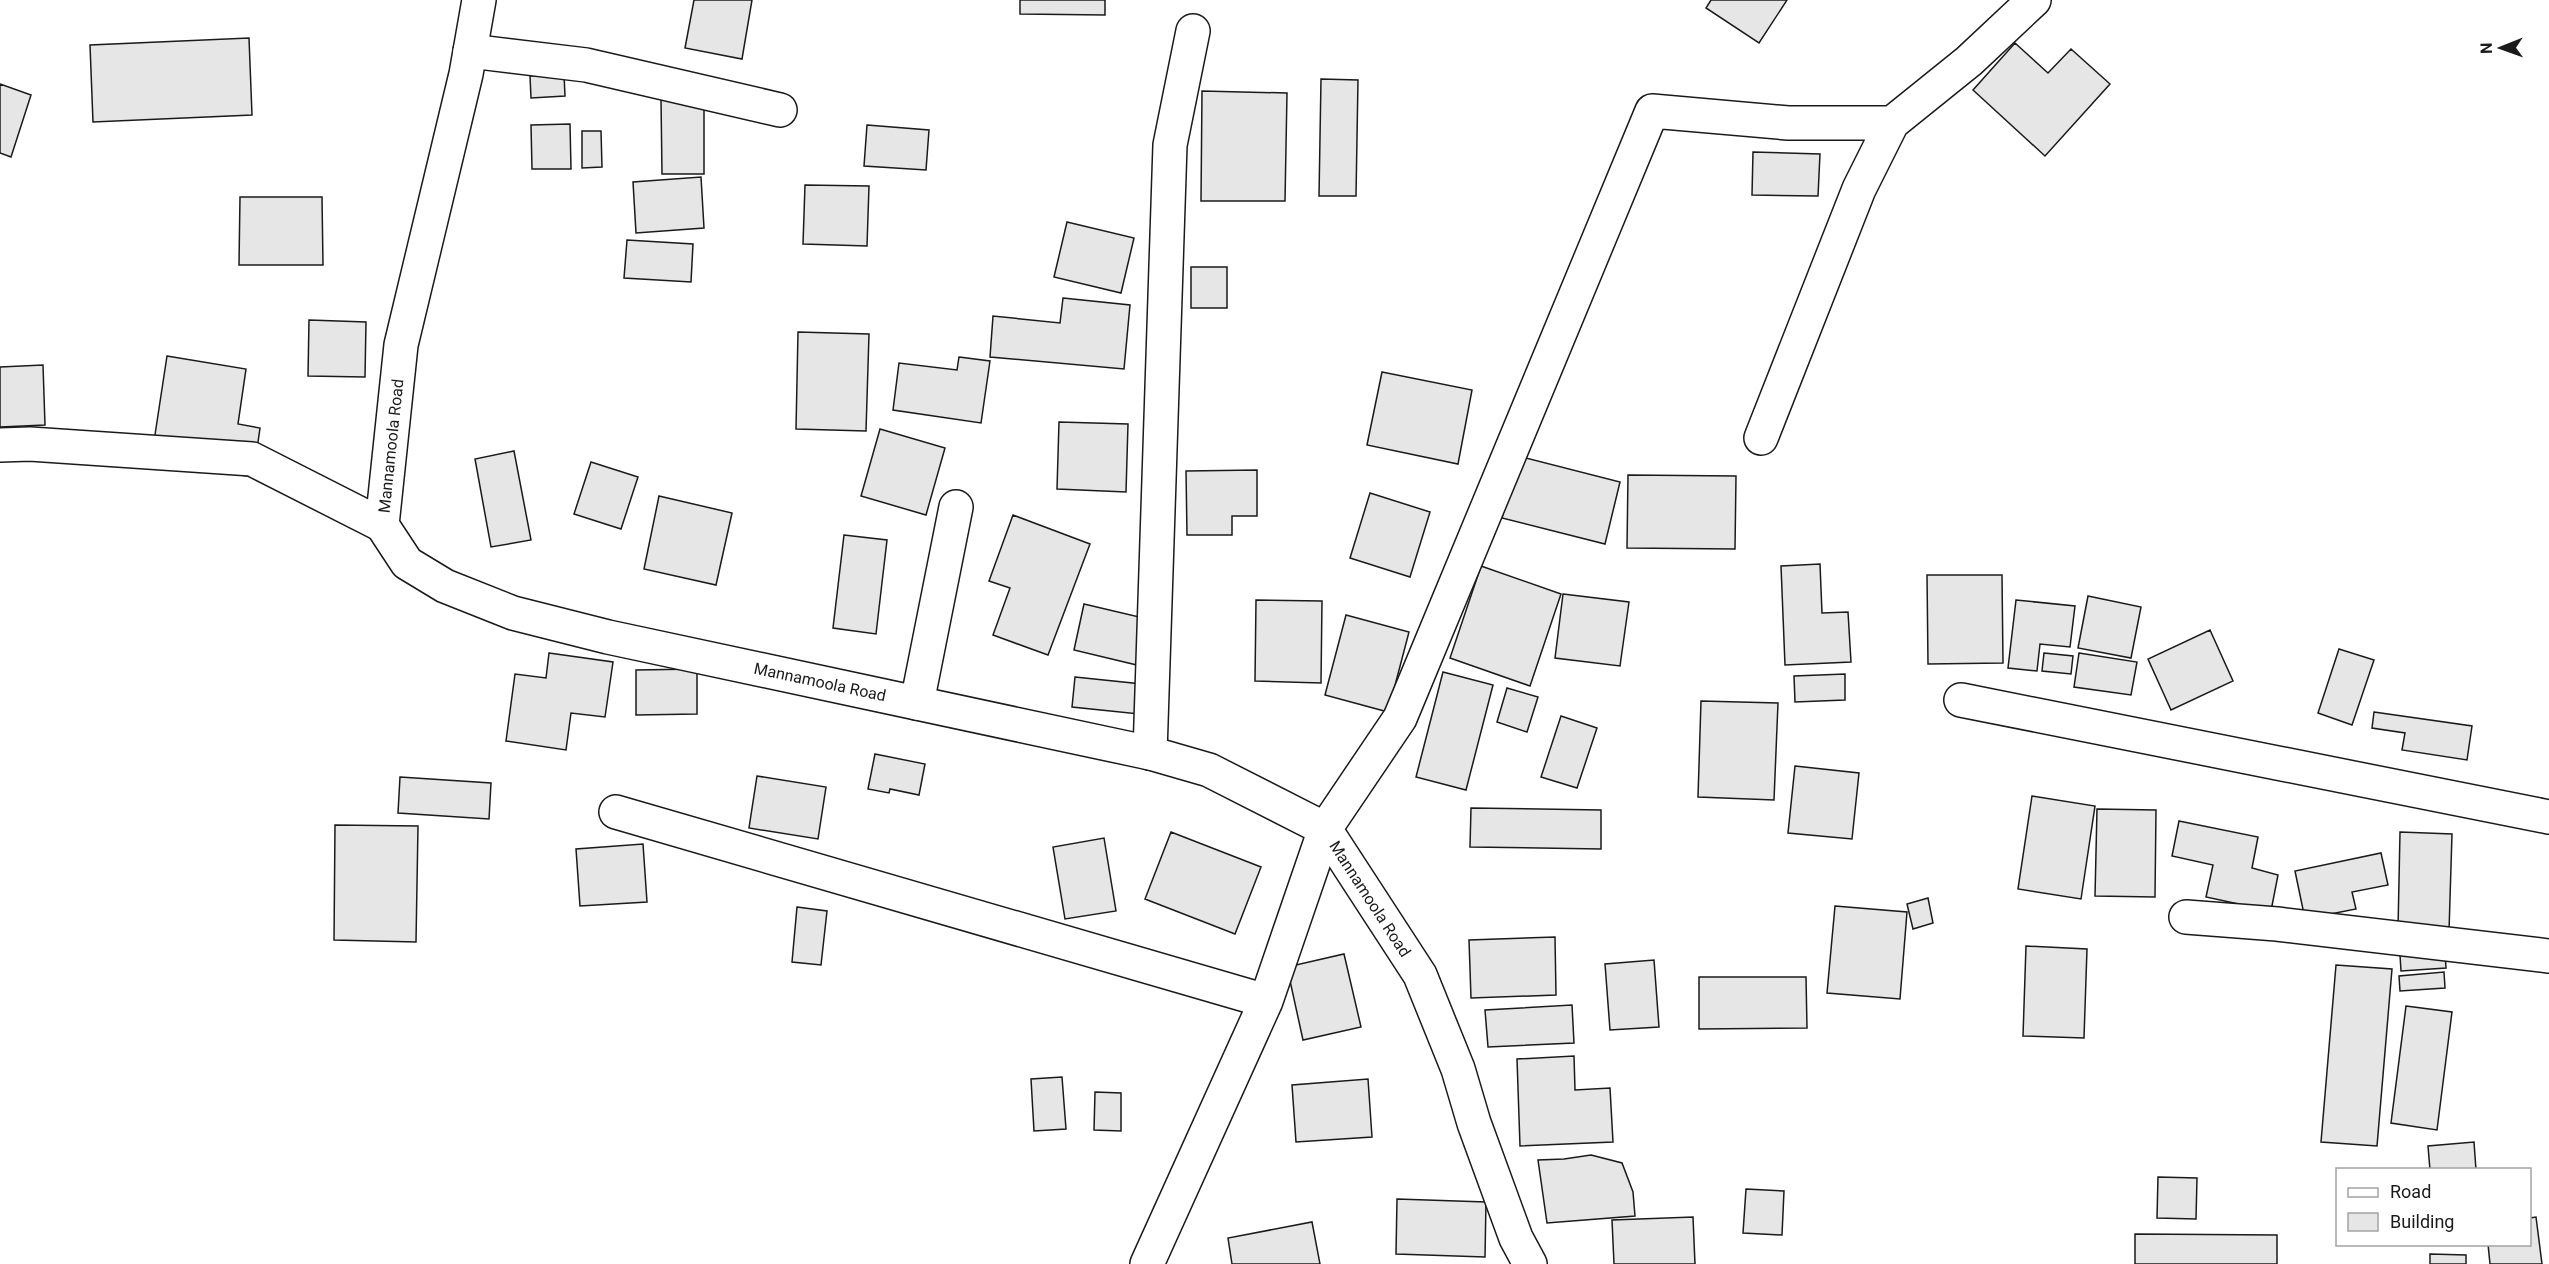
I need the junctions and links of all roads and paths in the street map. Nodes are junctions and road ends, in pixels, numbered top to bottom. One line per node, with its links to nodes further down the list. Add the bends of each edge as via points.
1 (479, 0): 4 (street, Mannamoola Road)
2 (2034, 0): 6 (street, via 1969,61)
3 (1193, 31): 13 (street, via 1170,145)
4 (470, 51): 5 (street, via 586,65); 10 (street, Mannamoola Road, via 401,345)
5 (780, 110)
6 (1892, 123): 7 (street, via 1860,189); 16 (street, via 1788,123 1652,111 1400,718)
7 (1761, 438)
8 (0, 445): 10 (street, via 252,459)
9 (956, 507): 12 (street)
10 (382, 525): 12 (street, Mannamoola Road, via 407,563 445,586 513,613)
11 (1961, 700): 15 (street)
12 (917, 703): 13 (street, Mannamoola Road)
13 (1150, 753): 16 (street, Mannamoola Road, via 1209,770)
14 (616, 812): 19 (street)
15 (2549, 817)
16 (1326, 829): 19 (street); 20 (street, Mannamoola Road, via 1420,975 1458,1069)
17 (2186, 917): 18 (street)
18 (2549, 956)
19 (1266, 1001): 21 (street)
20 (1525, 1263)
21 (1147, 1264)

